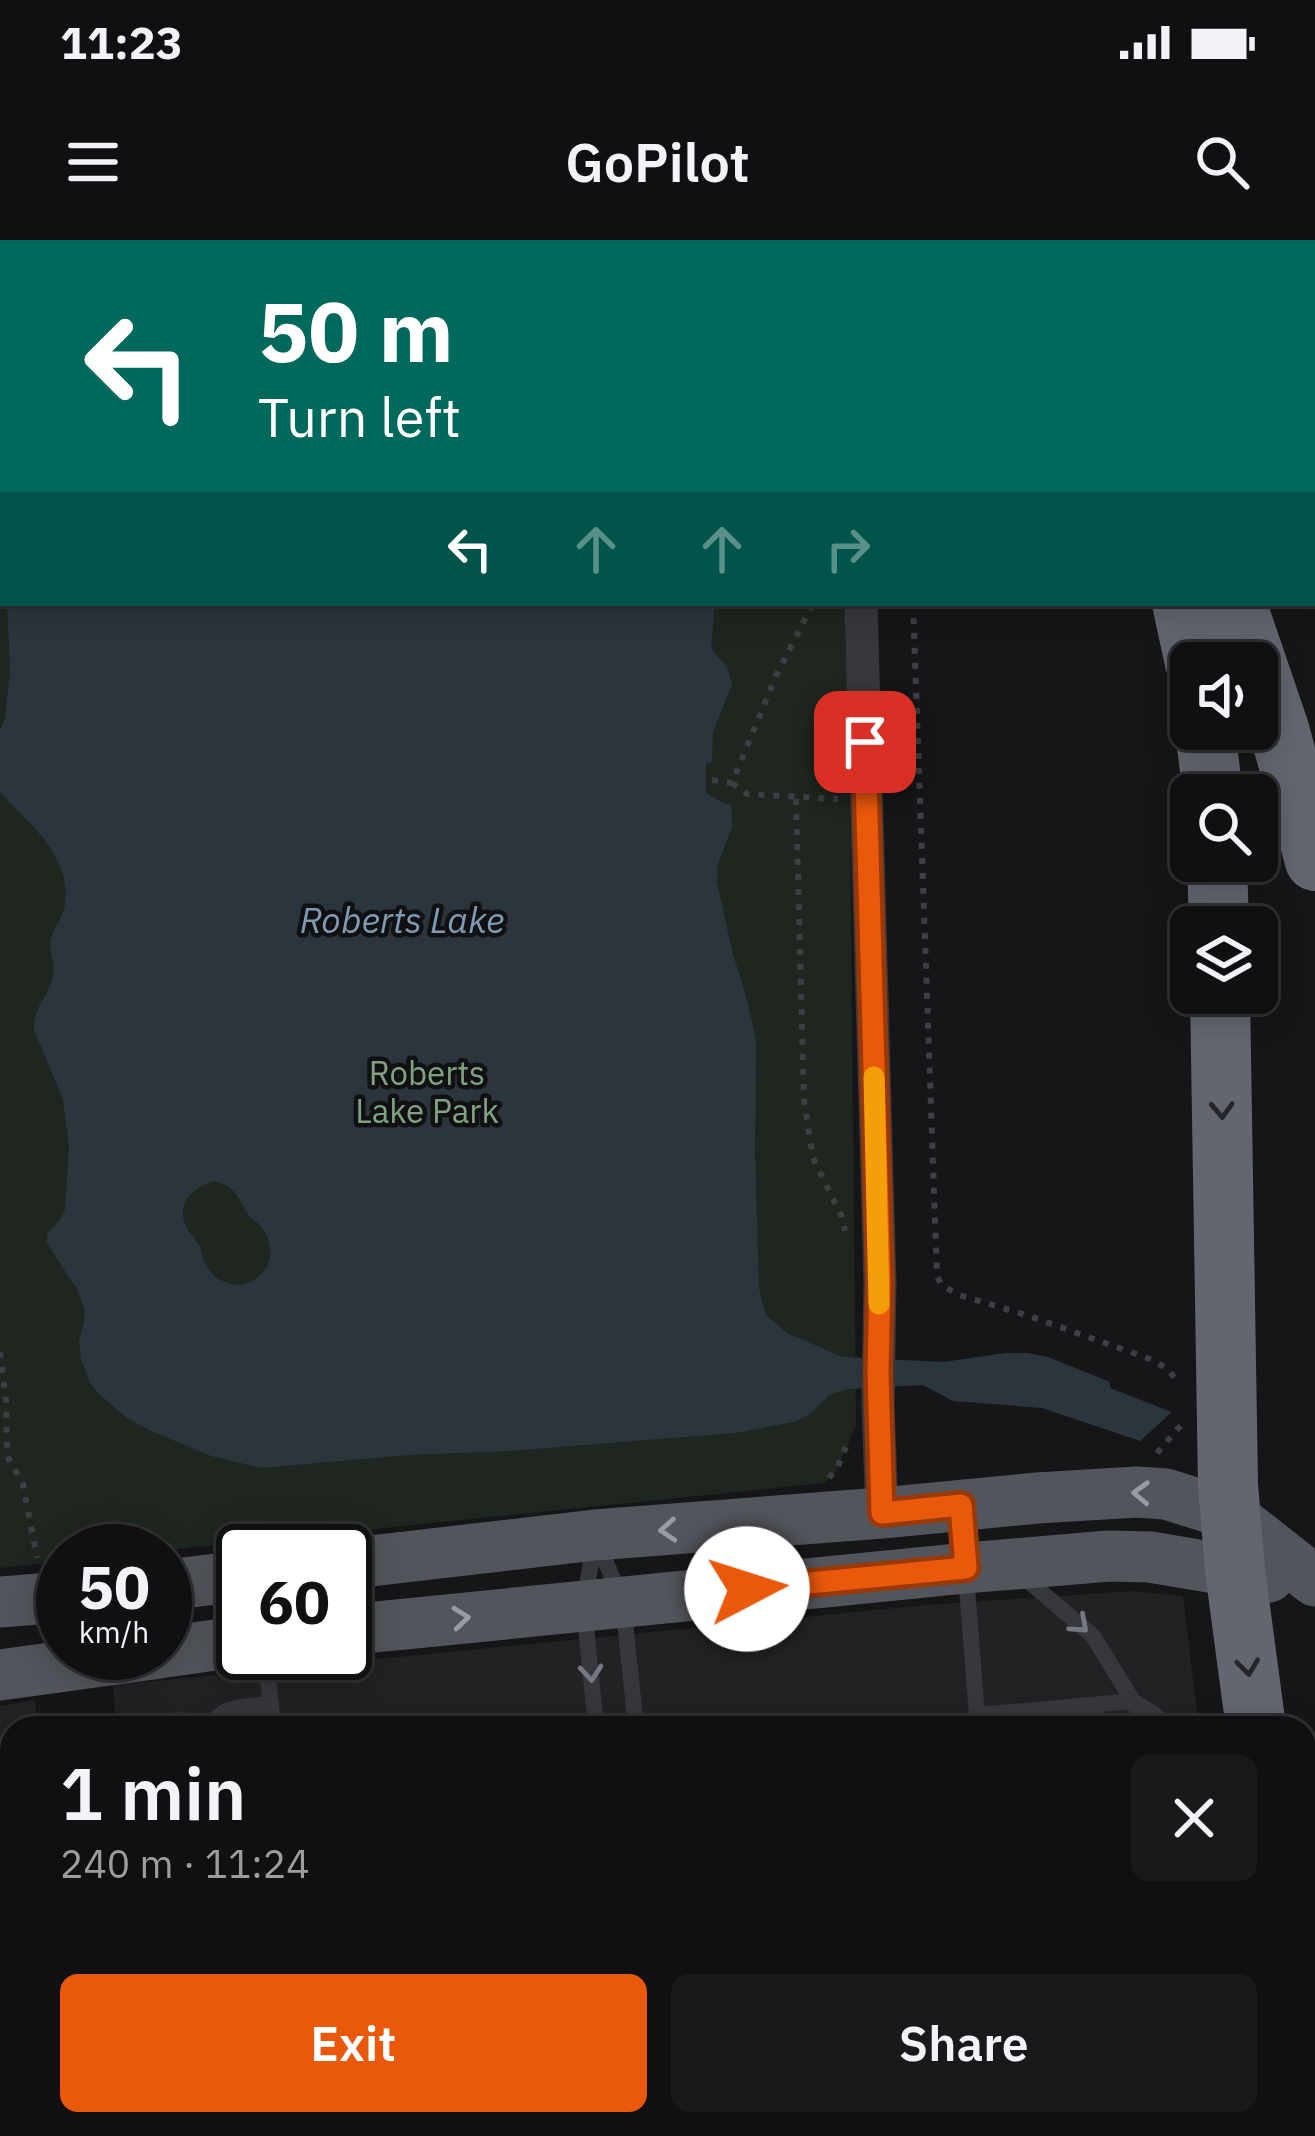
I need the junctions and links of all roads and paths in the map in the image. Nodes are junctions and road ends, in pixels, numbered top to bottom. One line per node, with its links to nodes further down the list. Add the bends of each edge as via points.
1 (811, 606): 8 (path)
2 (861, 606): 10 (street)
3 (913, 606): 15 (path, via 937,1276 956,1294 1150,1359)
4 (1183, 606): 6 (highway)
5 (1237, 606): 11 (highway)
6 (1190, 642)
7 (712, 780): 8 (path)
8 (732, 783): 9 (path, via 747,794)
9 (796, 799): 10 (path); 13 (path, via 804,1101 813,1158)
10 (866, 799): 21 (street)
11 (1315, 861)
12 (1220, 1014): 24 (highway, one-way to 24)
13 (846, 1240)
14 (0, 1352): 22 (path, via 5,1444)
15 (1186, 1395)
16 (1186, 1419): 18 (path)
17 (848, 1427): 19 (path)
18 (1157, 1453)
19 (824, 1484)
20 (961, 1505): 21 (main road); 24 (main road, one-way to 20, via 1180,1498 1137,1492); 26 (lane)
21 (882, 1513): 23 (main road, one-way to 23)
22 (36, 1530)
23 (595, 1535): 25 (main road); 31 (lane); 31 (lane)
24 (1232, 1542): 26 (main road); 27 (main road); 29 (main road); 46 (highway, one-way to 46)
25 (372, 1561)
26 (987, 1566): 31 (main road); 36 (lane, one-way to 36, via 1094,1636); 41 (lane, via 976,1715)
27 (1315, 1581)
28 (36, 1586): 30 (main road)
29 (1315, 1595)
30 (0, 1602)
31 (603, 1604): 32 (main road, one-way to 31); 39 (lane, one-way to 39); 40 (lane)
32 (372, 1627)
33 (36, 1670): 34 (main road)
34 (0, 1675)
35 (268, 1680): 38 (lane, via 271,1709 229,1708)
36 (1132, 1701): 37 (lane); 44 (lane); 45 (lane)
37 (1095, 1705): 42 (lane); 43 (lane)
38 (217, 1716)
39 (597, 1716)
40 (633, 1716)
41 (994, 1716)
42 (1059, 1716)
43 (1096, 1716)
44 (1139, 1716)
45 (1156, 1716)
46 (1254, 1716)

